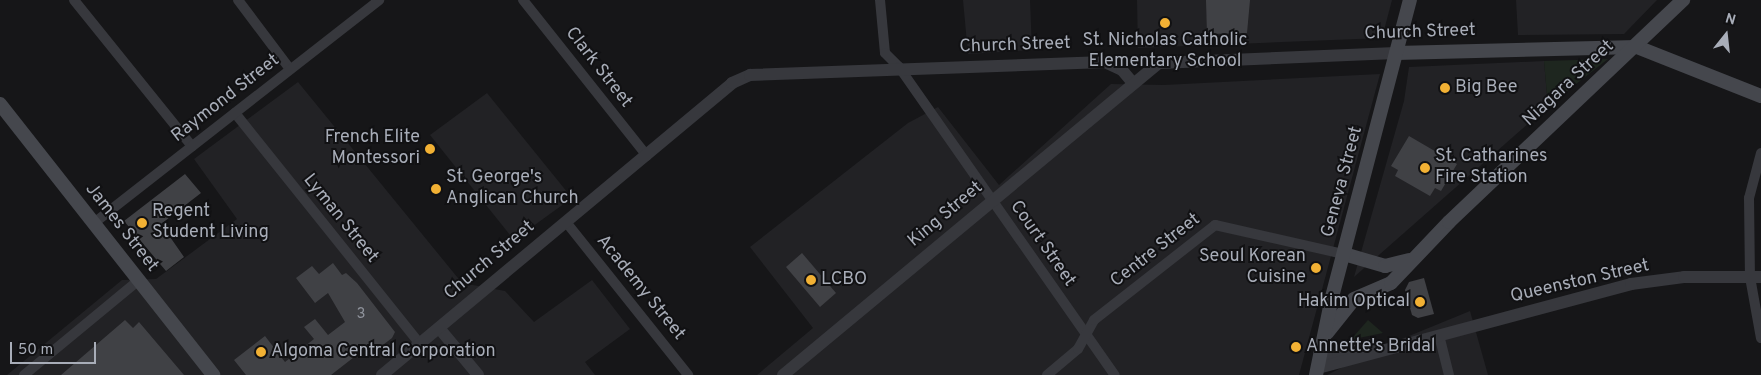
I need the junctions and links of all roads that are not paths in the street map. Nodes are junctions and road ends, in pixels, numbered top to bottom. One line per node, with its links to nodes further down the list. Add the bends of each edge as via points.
1 (74, 0): 16 (street)
2 (238, 0): 11 (street)
3 (379, 0): 11 (street, Raymond Street)
4 (523, 0): 18 (street, Clark Street)
5 (880, 0): 10 (street, Court Street, via 885,53)
6 (1410, 0): 9 (main road, Geneva Street)
7 (1683, 0): 8 (main road, Niagara Street)
8 (1637, 46): 9 (main road, Church Street); 13 (main road, Church Street); 23 (main road, Niagara Street)
9 (1396, 53): 12 (street, Church Street, via 1168,60); 22 (main road, Geneva Street)
10 (899, 67): 12 (street, Church Street, via 1105,62 1122,70); 18 (street, Church Street, via 750,76 732,83); 19 (street, Court Street)
11 (290, 69): 15 (street, Raymond Street)
12 (1132, 82): 19 (street, King Street)
13 (1761, 96)
14 (0, 104): 21 (main road, James Street)
15 (235, 113): 16 (street, Raymond Street); 31 (street, Lyman Street)
16 (192, 146): 21 (street, Raymond Street)
17 (1761, 153): 24 (street, via 1749,198)
18 (647, 156): 20 (street, Church Street)
19 (991, 200): 28 (street, Court Street); 38 (street, King Street)
20 (566, 222): 26 (street, Church Street); 37 (street, Academy Street)
21 (94, 223): 25 (main road, James Street)
22 (1344, 254): 23 (main road, via 1385,266 1404,264); 27 (main road, Geneva Street); 28 (street, Centre Street, via 1215,225 1094,320)
23 (1412, 258): 27 (main road, Niagara Street, via 1391,283 1354,299)
24 (1755, 277): 29 (street, Queenston Street, via 1684,277 1631,284); 30 (street)
25 (138, 280): 33 (street); 34 (main road, James Street)
26 (439, 328): 31 (street, Church Street); 36 (street)
27 (1327, 333): 32 (main road, Geneva Street)
28 (1086, 334): 39 (street, Centre Street, via 1078,349); 40 (street, Court Street)
29 (1439, 335): 32 (street, Queenston Street); 41 (street)
30 (1761, 338)
31 (420, 344): 35 (street, Church Street)
32 (1315, 372)
33 (24, 375)
34 (213, 375)
35 (382, 375)
36 (478, 375)
37 (688, 375)
38 (783, 375)
39 (1047, 375)
40 (1115, 375)
41 (1449, 375)

